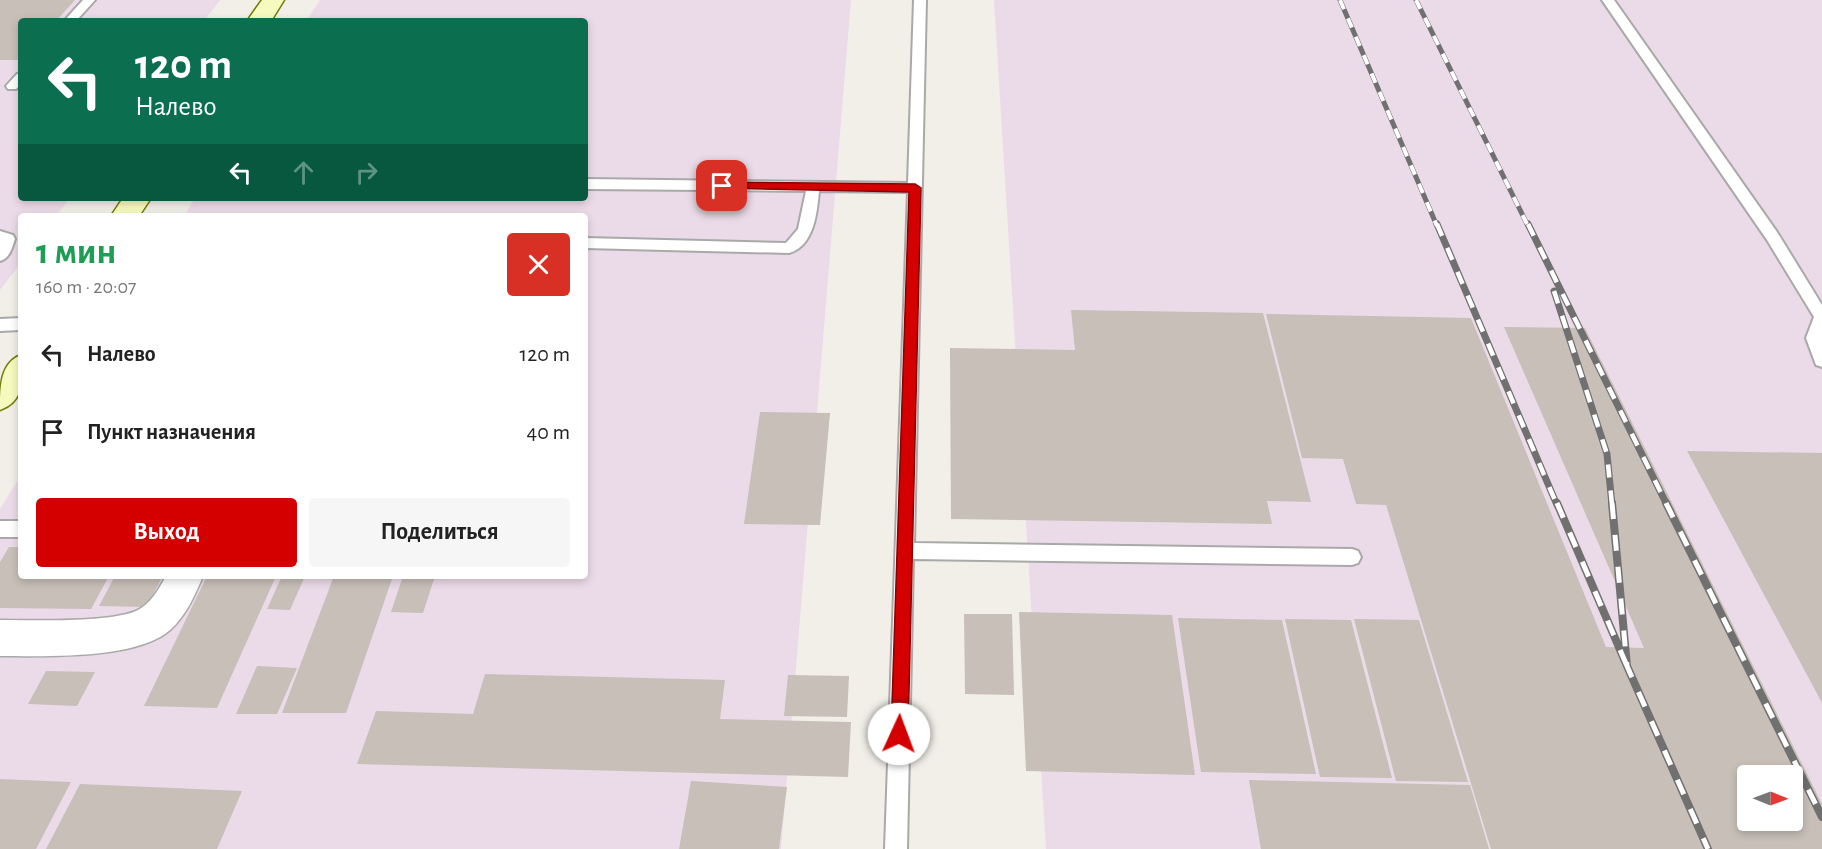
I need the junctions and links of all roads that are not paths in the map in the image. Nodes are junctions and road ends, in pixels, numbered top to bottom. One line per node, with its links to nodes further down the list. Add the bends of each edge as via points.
1 (89, 0): 5 (lane)
2 (273, 0): 6 (street)
3 (921, 0): 9 (lane)
4 (1608, 0): 13 (lane, via 1772,237)
5 (73, 18)
6 (261, 18)
7 (588, 184): 8 (lane)
8 (813, 187): 9 (lane); 11 (lane, via 808,224 798,242 789,248)
9 (915, 188): 21 (lane)
10 (0, 237): 12 (lane, via 8,238)
11 (588, 243)
12 (0, 256)
13 (1821, 318): 16 (lane, via 1814,338)
14 (18, 324): 15 (lane)
15 (0, 325)
16 (1822, 361)
17 (18, 371): 18 (street)
18 (0, 398)
19 (0, 529): 20 (lane)
20 (18, 529)
21 (905, 551): 22 (lane); 25 (lane)
22 (1352, 557)
23 (184, 579): 24 (street, via 176,598 148,625 116,634)
24 (0, 638)
25 (896, 849)

